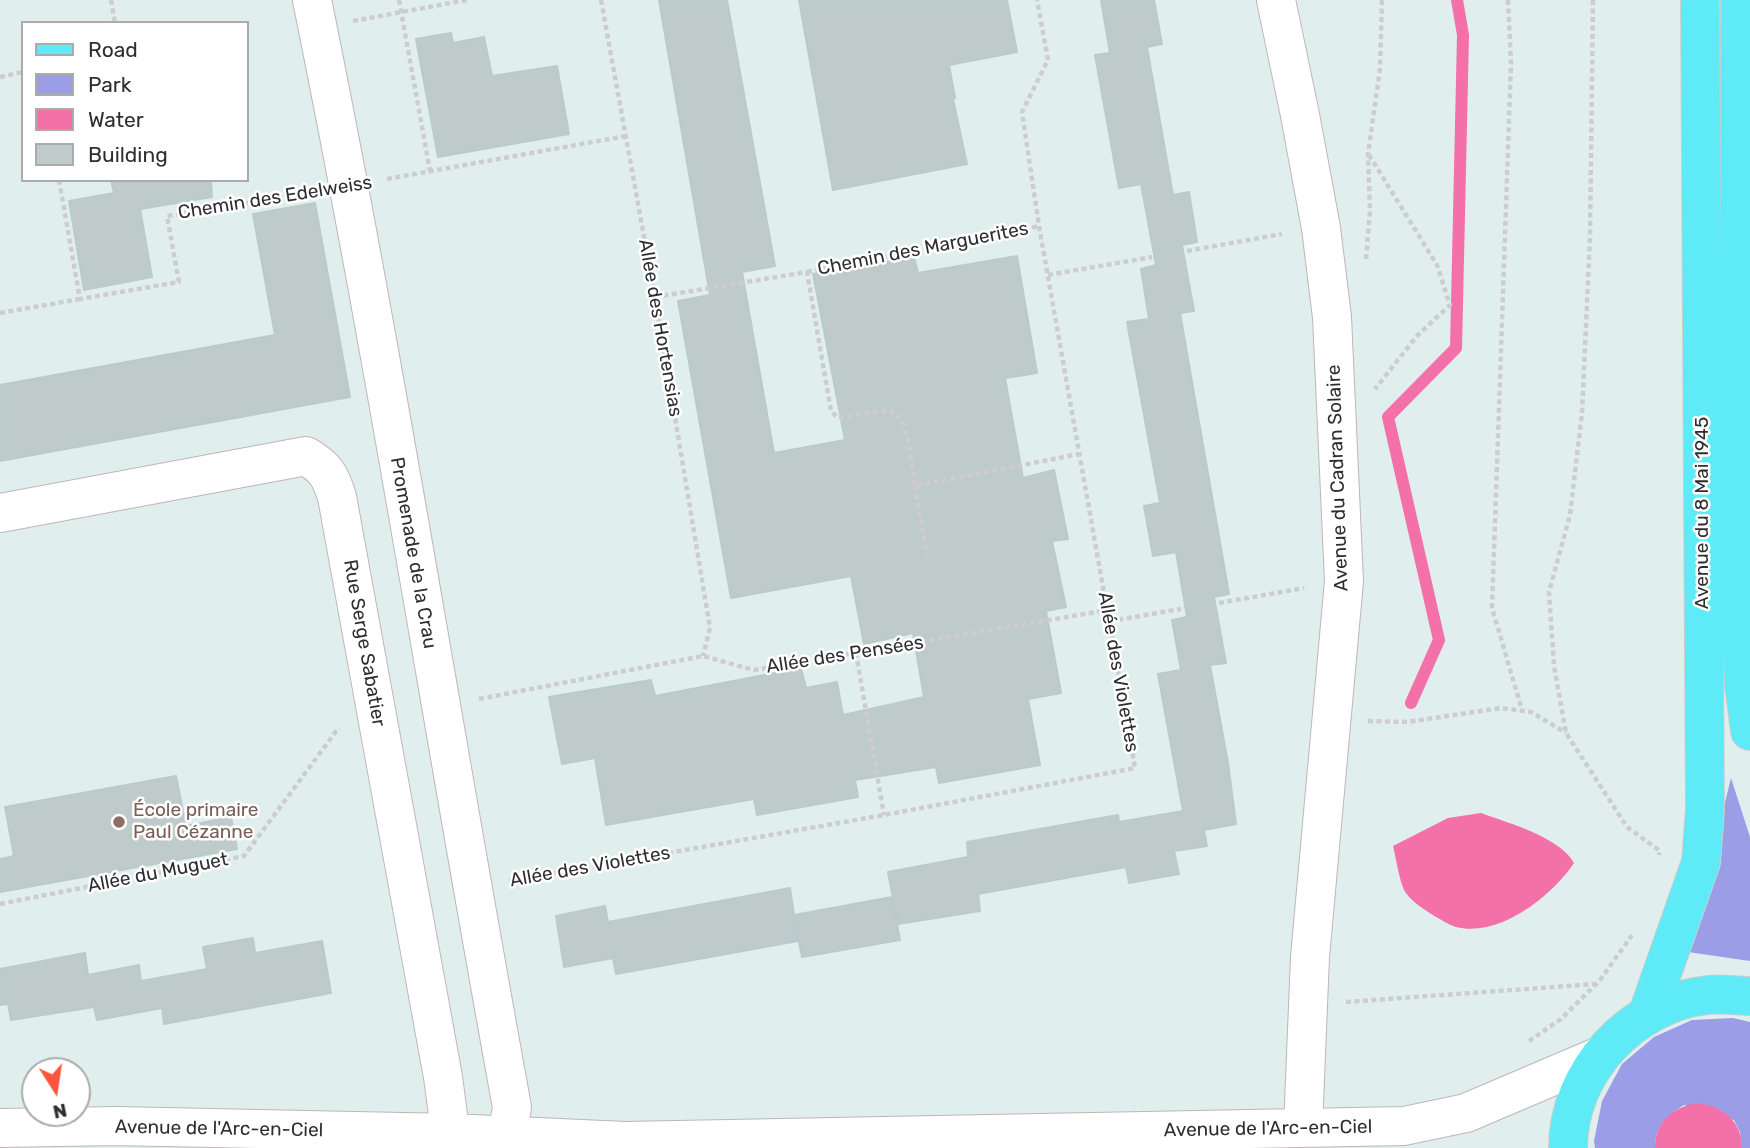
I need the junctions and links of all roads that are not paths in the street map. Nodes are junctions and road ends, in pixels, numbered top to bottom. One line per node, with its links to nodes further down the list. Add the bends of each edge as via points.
1 (1276, 0): 10 (street, Avenue du Cadran Solaire, via 1321,228 1332,317 1344,582 1310,957)
2 (1700, 0): 8 (main road, Avenue du 8 Mai 1945, via 1705,809 1701,862)
3 (1740, 0): 6 (main road, Avenue du 8 Mai 1945, via 1740,602)
4 (315, 13): 11 (street, Promenade de la Crau, via 350,186 472,887)
5 (0, 513): 13 (street, Rue Serge Sabatier, via 306,456 331,478 443,1077)
6 (1750, 732)
7 (1750, 996): 8 (main road, via 1707,995 1662,1007)
8 (1647, 1016): 9 (main road, via 1628,1027)
9 (1600, 1056): 10 (street, Avenue de l'Arc-en-Ciel, via 1466,1113 1404,1126); 14 (main road, via 1578,1091)
10 (1303, 1128): 11 (street, Avenue de l'Arc-en-Ciel, via 625,1141)
11 (508, 1130): 13 (street, Avenue de l'Arc-en-Ciel)
12 (5, 1135): 13 (street, Avenue de l'Arc-en-Ciel, via 116,1126)
13 (449, 1140)
14 (1568, 1148)

